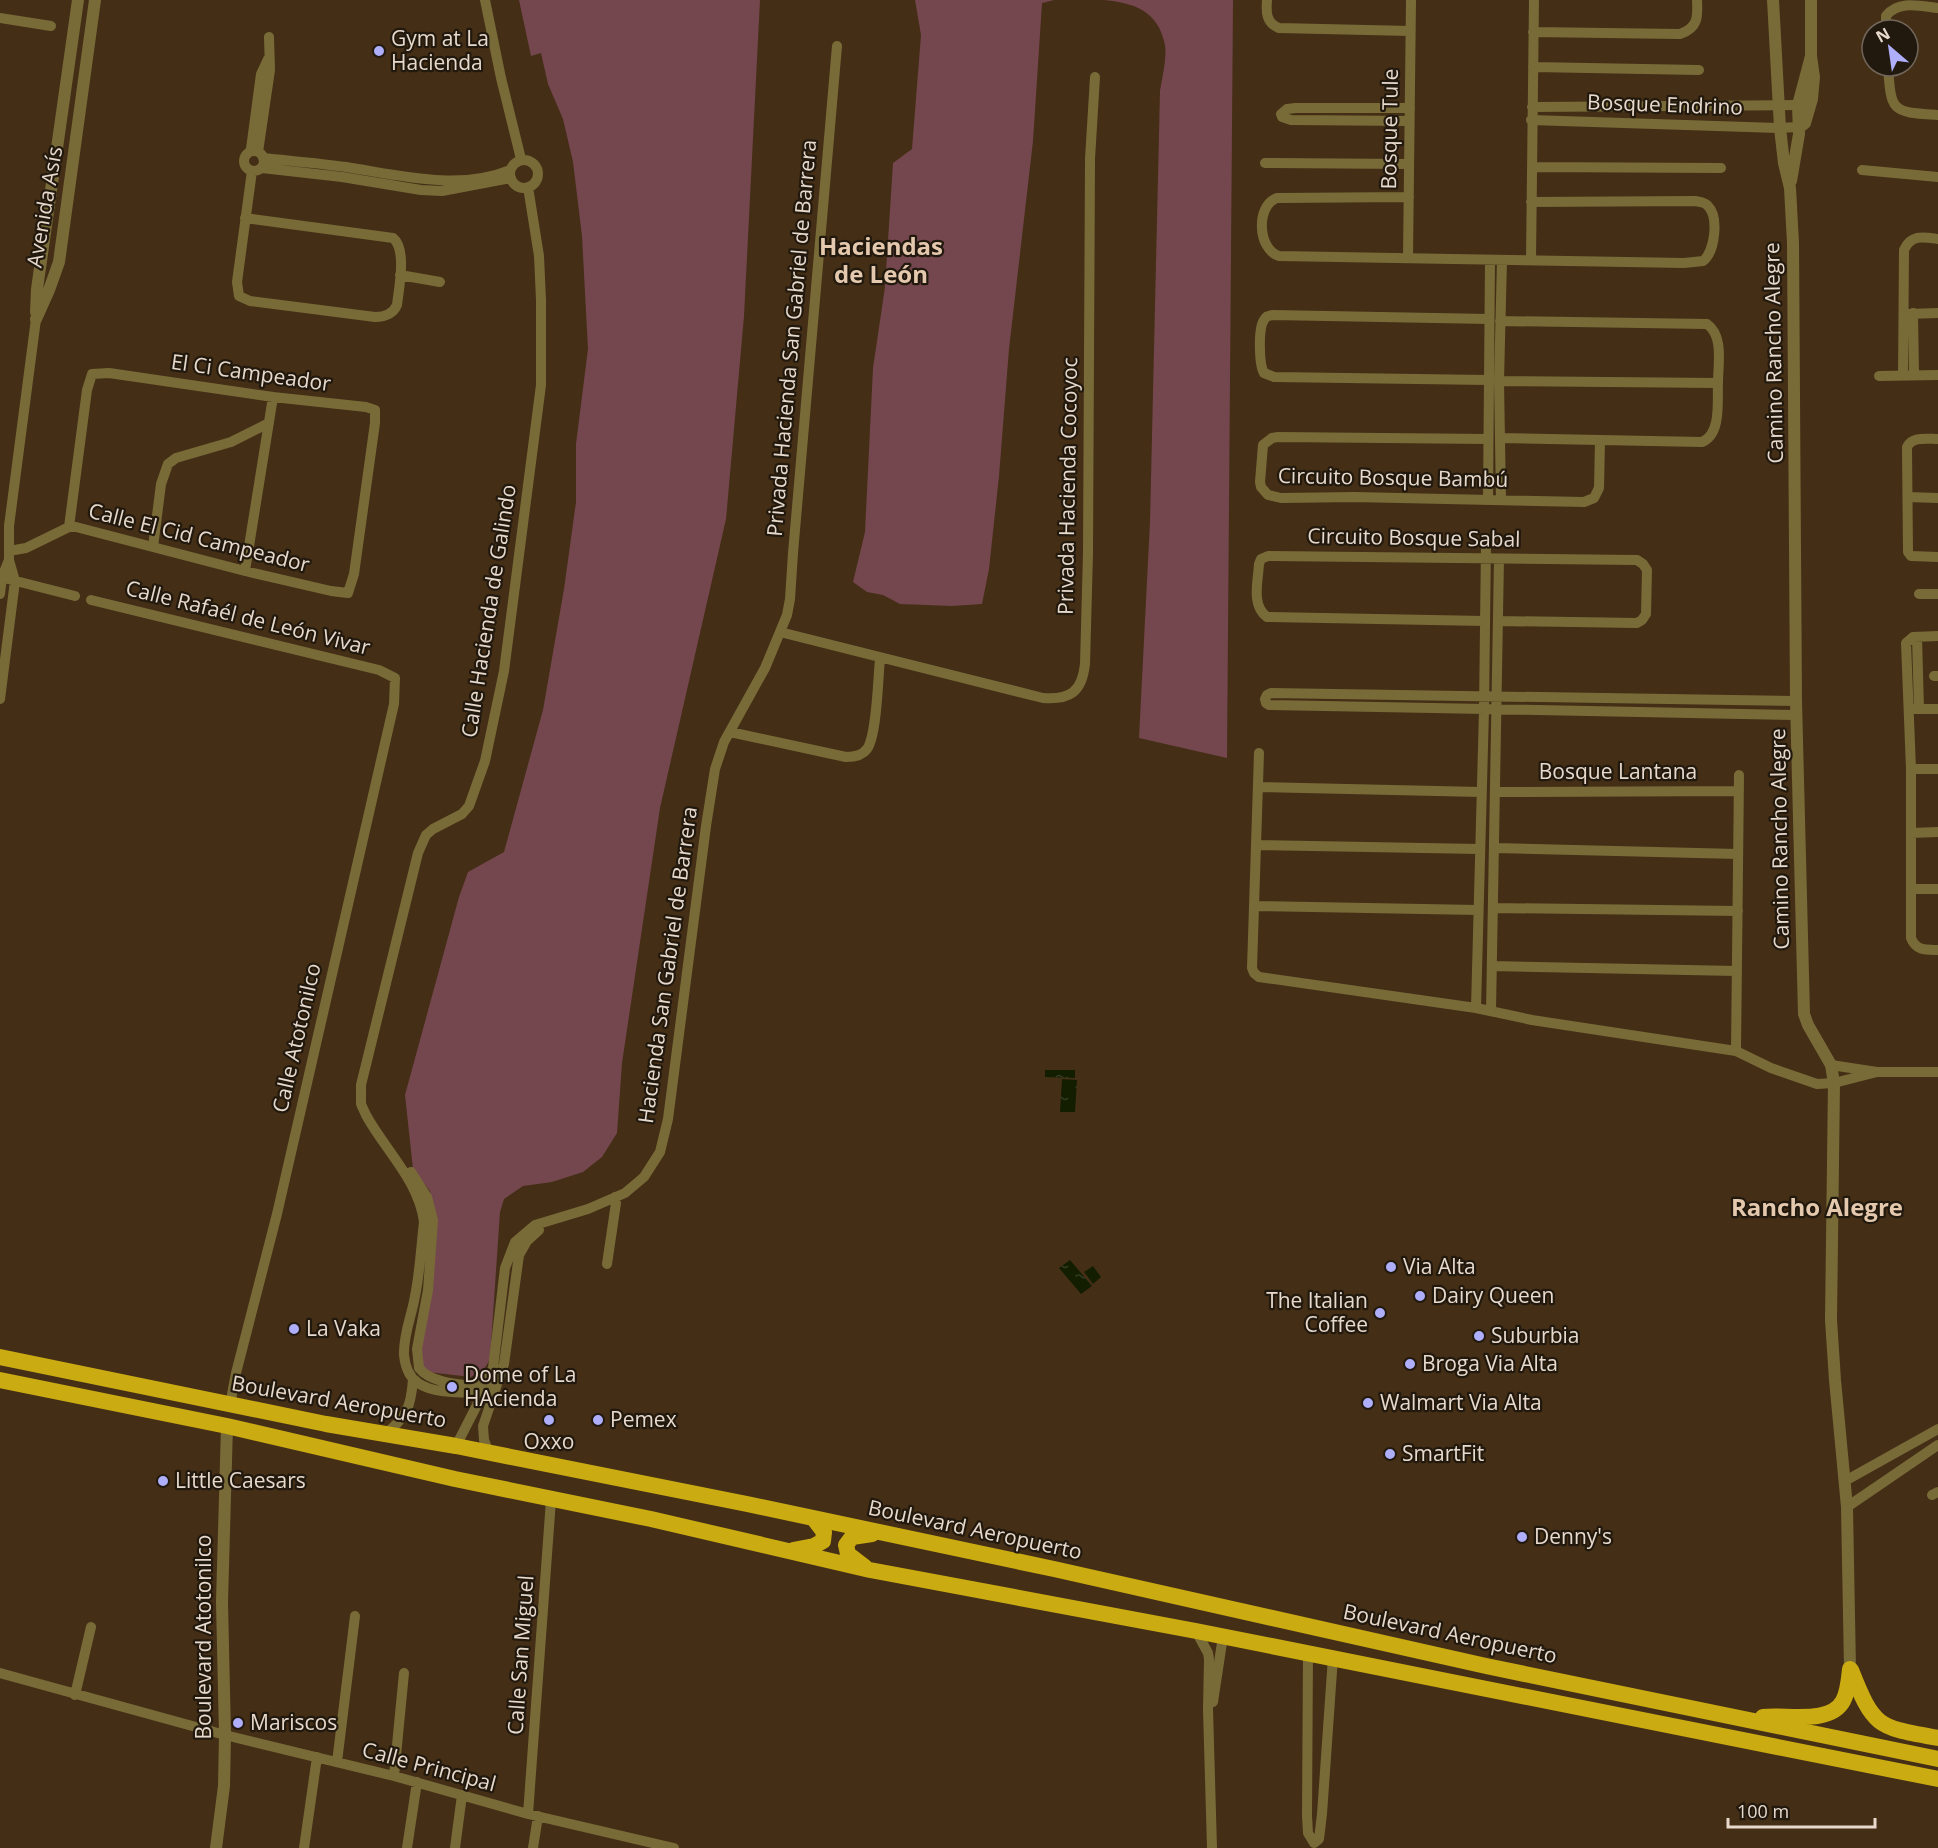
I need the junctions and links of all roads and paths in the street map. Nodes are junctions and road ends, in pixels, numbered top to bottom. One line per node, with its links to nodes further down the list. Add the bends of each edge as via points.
1 (78, 0): 14 (street)
2 (95, 0): 15 (street, Avenida Asís)
3 (485, 0): 34 (street)
4 (1267, 0): 16 (street, via 1267,16 1279,28)
5 (1411, 0): 16 (street, Bosque Tule)
6 (1534, 0): 17 (street)
7 (1697, 0): 17 (street, via 1696,24 1680,34)
8 (1773, 0): 25 (street)
9 (1811, 0): 20 (street)
10 (1938, 8): 12 (street, via 1901,5)
11 (0, 18): 13 (street)
12 (1886, 18)
13 (51, 26)
14 (74, 31): 15 (street); 57 (street)
15 (91, 31): 57 (street, Avenida Asís, via 59,262)
16 (1410, 31): 28 (street, Bosque Tule)
17 (1533, 32): 21 (street)
18 (269, 37): 35 (street, via 268,59 261,74)
19 (837, 46): 92 (street, Privada Hacienda San Gabriel de Barrera, via 790,599)
20 (1811, 56): 26 (street); 32 (street, via 1812,99 1805,123)
21 (1533, 67): 22 (street); 27 (street)
22 (1699, 70)
23 (1095, 76): 95 (street, Privada Hacienda Cocoyoc, via 1090,159 1088,553 1081,682 1071,695 1043,698)
24 (1889, 78): 29 (street, via 1890,96 1897,108 1905,113)
25 (1778, 105): 26 (street, Bosque Endrino); 27 (street, Bosque Endrino); 33 (street)
26 (1798, 105): 32 (street)
27 (1532, 107): 30 (street)
28 (1410, 108): 31 (street, Bosque Tule); 31 (street, via 1296,108 1281,114 1291,120)
29 (1938, 115)
30 (1531, 120): 33 (street, Bosque Endrino); 38 (street)
31 (1409, 121): 37 (street, Bosque Tule)
32 (1798, 127): 33 (street, Bosque Endrino); 44 (street)
33 (1780, 128): 44 (street)
34 (521, 159): 41 (street, via 514,163); 43 (street, via 530,160 538,170 536,183)
35 (257, 160): 41 (street, via 430,180); 47 (street)
36 (1265, 163): 37 (street)
37 (1409, 164): 45 (street, Bosque Tule)
38 (1532, 167): 39 (street); 46 (street)
39 (1721, 168)
40 (1862, 170): 42 (street)
41 (510, 174): 43 (street, via 516,185)
42 (1938, 177)
43 (528, 188): 143 (street, Calle Hacienda de Galindo, via 539,256 540,385 504,670 485,760 469,806 426,835 418,853 371,1044 366,1089 378,1125 394,1153 421,1185 431,1208 433,1220 421,1297 406,1335 404,1354 406,1367)
44 (1790, 188): 101 (street, Camino Rancho Alegre)
45 (1409, 197): 49 (street, Bosque Tule); 49 (street, via 1277,198 1266,206 1263,236 1268,250 1279,256)
46 (1531, 201): 52 (street); 52 (street, via 1695,201 1708,206 1714,218 1712,251 1703,261)
47 (245, 218): 53 (street, via 393,238 401,252); 53 (street, via 237,282 243,299 381,317 392,312 397,304)
48 (1938, 239): 56 (street, via 1917,237 1904,250)
49 (1408, 258): 50 (street)
50 (1490, 260): 51 (street); 58 (street)
51 (1502, 260): 52 (street); 58 (street)
52 (1531, 260)
53 (400, 275): 54 (street)
54 (440, 282)
55 (1938, 313): 56 (street)
56 (1908, 314): 61 (street)
57 (36, 319): 77 (street, Avenida Asís, via 9,526)
58 (1495, 320): 62 (street); 62 (street, via 1272,315 1262,323 1260,364 1264,373 1274,377); 63 (street, via 1707,324 1717,338)
59 (1938, 375): 61 (street)
60 (1879, 376): 61 (street)
61 (1908, 376)
62 (1494, 380): 63 (street); 66 (street); 67 (street)
63 (1718, 383): 69 (street, Circuito Bosque Bambú, via 1716,425 1708,440)
64 (273, 397): 65 (street); 74 (street, El Ci Campeador, via 109,373 92,374); 84 (street, El Ci Campeador, via 375,410 356,562)
65 (269, 423): 76 (street, via 231,442 176,458 168,464 161,484); 81 (street)
66 (1500, 438): 69 (street, Circuito Bosque Bambú); 73 (street)
67 (1488, 439): 72 (street); 72 (street, Circuito Bosque Bambú, via 1278,437 1263,445 1260,482 1268,495 1281,498)
68 (1938, 439): 70 (street, via 1916,439 1908,445)
69 (1600, 440): 73 (street, Circuito Bosque Bambú, via 1599,488 1594,498 1584,502)
70 (1908, 497): 71 (street); 78 (street, via 1909,553)
71 (1938, 498)
72 (1488, 500): 73 (street, Circuito Bosque Bambú)
73 (1501, 500)
74 (69, 527): 76 (street, Calle El Cid Campeador); 77 (street, Calle El Cid Campeador)
75 (1486, 543): 79 (street)
76 (153, 547): 81 (street, Calle El Cid Campeador)
77 (9, 555): 82 (street, Avenida Asís); 83 (street, Avenida Asís)
78 (1938, 558)
79 (1485, 559): 80 (street, Circuito Bosque Sabal); 90 (street); 90 (street, Circuito Bosque Sabal, via 1268,556 1259,564 1257,603 1267,617)
80 (1499, 559): 91 (street); 91 (street, Circuito Bosque Sabal, via 1636,560 1647,570 1646,614 1636,623)
81 (245, 571): 84 (street, Calle El Cid Campeador)
82 (1, 576): 83 (street); 85 (street, Avenida Asís)
83 (15, 580): 88 (street); 97 (street)
84 (348, 593)
85 (0, 594)
86 (1919, 594): 87 (street)
87 (1938, 594)
88 (75, 596)
89 (91, 600): 96 (street, Calle Rafaél de León Vivar, via 379,670)
90 (1485, 621): 98 (street)
91 (1499, 621): 99 (street)
92 (780, 632): 95 (street, Privada Hacienda Cocoyoc); 107 (street, Privada Hacienda San Gabriel de Barrera)
93 (1938, 636): 94 (street)
94 (1917, 637): 102 (street); 102 (street, via 1906,643)
95 (880, 658): 107 (street, via 871,740 858,756 846,757)
96 (395, 678): 147 (street, Calle Atotonilco, via 394,704)
97 (1, 681): 100 (street)
98 (1484, 697): 99 (street); 104 (street); 104 (street, via 1271,693 1265,699 1269,705)
99 (1498, 697): 101 (street); 105 (street)
100 (0, 699)
101 (1796, 701): 106 (street, Camino Rancho Alegre)
102 (1914, 709): 103 (street); 110 (street)
103 (1938, 709)
104 (1484, 710): 105 (street); 114 (street)
105 (1498, 711): 106 (street); 115 (street)
106 (1797, 715): 134 (street, Camino Rancho Alegre, via 1804,1014)
107 (730, 732): 138 (street, Hacienda San Gabriel de Barrera, via 715,769 664,1140 653,1165)
108 (1259, 753): 112 (street)
109 (1938, 769): 110 (street)
110 (1911, 770): 117 (street)
111 (1739, 775): 113 (street)
112 (1258, 787): 114 (street); 118 (street)
113 (1739, 791): 115 (street, Bosque Lantana); 121 (street)
114 (1481, 792): 120 (street)
115 (1496, 792): 119 (street)
116 (1938, 832): 117 (street)
117 (1911, 833): 122 (street)
118 (1256, 845): 120 (street); 124 (street)
119 (1495, 848): 121 (street); 125 (street)
120 (1479, 849): 126 (street)
121 (1738, 854): 127 (street)
122 (1911, 889): 123 (street); 128 (street, via 1912,941 1920,949)
123 (1938, 889)
124 (1254, 906): 126 (street); 131 (street, via 1252,968 1259,977)
125 (1494, 908): 127 (street); 129 (street)
126 (1478, 910): 131 (street)
127 (1738, 911): 130 (street)
128 (1938, 950)
129 (1492, 966): 130 (street); 132 (street)
130 (1737, 971): 133 (street)
131 (1476, 1008): 132 (street)
132 (1491, 1011): 133 (street)
133 (1736, 1051): 137 (street, via 1802,1080)
134 (1831, 1065): 135 (street); 137 (street, Camino Rancho Alegre)
135 (1877, 1072): 136 (street); 137 (street)
136 (1938, 1072)
137 (1834, 1083): 155 (street, Camino Rancho Alegre, via 1831,1320)
138 (618, 1198): 139 (street); 140 (street, via 536,1225 520,1236 506,1260); 141 (street, via 587,1214 548,1225 526,1241 519,1255)
139 (607, 1264)
140 (500, 1309): 141 (street); 145 (street, via 493,1368)
141 (512, 1311): 146 (street)
142 (0, 1357): 147 (highway, Boulevard Aeropuerto)
143 (418, 1376): 145 (street, via 418,1384 442,1390 468,1393); 150 (street, Calle Hacienda de Galindo, via 409,1408 397,1425)
144 (0, 1380): 148 (highway, Boulevard Aeropuerto)
145 (483, 1388): 146 (street); 152 (street)
146 (496, 1390): 153 (street, via 483,1426)
147 (230, 1405): 150 (highway, Boulevard Aeropuerto)
148 (227, 1426): 157 (highway, Boulevard Aeropuerto); 175 (street, Boulevard Atotonilco, via 222,1602)
149 (1934, 1431): 151 (street); 154 (street)
150 (384, 1434): 152 (highway, Boulevard Aeropuerto)
151 (1938, 1445): 156 (street)
152 (456, 1446): 153 (highway, Boulevard Aeropuerto)
153 (489, 1453): 159 (highway, Boulevard Aeropuerto)
154 (1876, 1464): 155 (street); 156 (street)
155 (1845, 1481): 158 (street, Camino Rancho Alegre)
156 (1885, 1481): 158 (street)
157 (551, 1500): 161 (highway, Boulevard Aeropuerto); 184 (street, Calle San Miguel)
158 (1847, 1507): 169 (street, Camino Rancho Alegre)
159 (814, 1519): 160 (highway, Boulevard Aeropuerto); 161 (highway, via 823,1528 823,1541)
160 (891, 1534): 162 (highway, via 858,1535 848,1540 848,1554); 173 (highway, Boulevard Aeropuerto)
161 (783, 1551): 162 (highway, Boulevard Aeropuerto)
162 (870, 1570): 165 (highway, Boulevard Aeropuerto)
163 (355, 1616): 179 (street)
164 (91, 1627): 172 (street)
165 (1196, 1631): 166 (highway, Boulevard Aeropuerto); 174 (street, via 1208,1653)
166 (1223, 1636): 167 (highway, Boulevard Aeropuerto); 174 (street)
167 (1308, 1653): 168 (highway, Boulevard Aeropuerto); 168 (street, via 1307,1825 1314,1843 1319,1839 1322,1814)
168 (1333, 1657): 181 (highway, Boulevard Aeropuerto)
169 (1850, 1669): 173 (highway, via 1846,1695 1832,1713); 176 (highway, via 1864,1701 1881,1724)
170 (0, 1673): 172 (street, Calle Principal)
171 (404, 1673): 180 (street)
172 (75, 1695): 175 (street, Calle Principal)
173 (1749, 1720): 178 (highway, Boulevard Aeropuerto)
174 (1209, 1723): 191 (street)
175 (225, 1735): 177 (street, Calle Principal); 185 (street, Boulevard Atotonilco, via 224,1786)
176 (1938, 1738)
177 (317, 1757): 179 (street, Calle Principal); 186 (street)
178 (1938, 1759)
179 (337, 1762): 180 (street, Calle Principal)
180 (394, 1776): 182 (street, Calle Principal)
181 (1938, 1779)
182 (417, 1782): 183 (street, Calle Principal); 187 (street)
183 (462, 1795): 184 (street, Calle Principal); 188 (street)
184 (533, 1815): 189 (street, Calle San Miguel); 190 (street, Calle Principal)
185 (216, 1848)
186 (304, 1848)
187 (406, 1848)
188 (455, 1848)
189 (533, 1848)
190 (674, 1848)
191 (1212, 1848)

